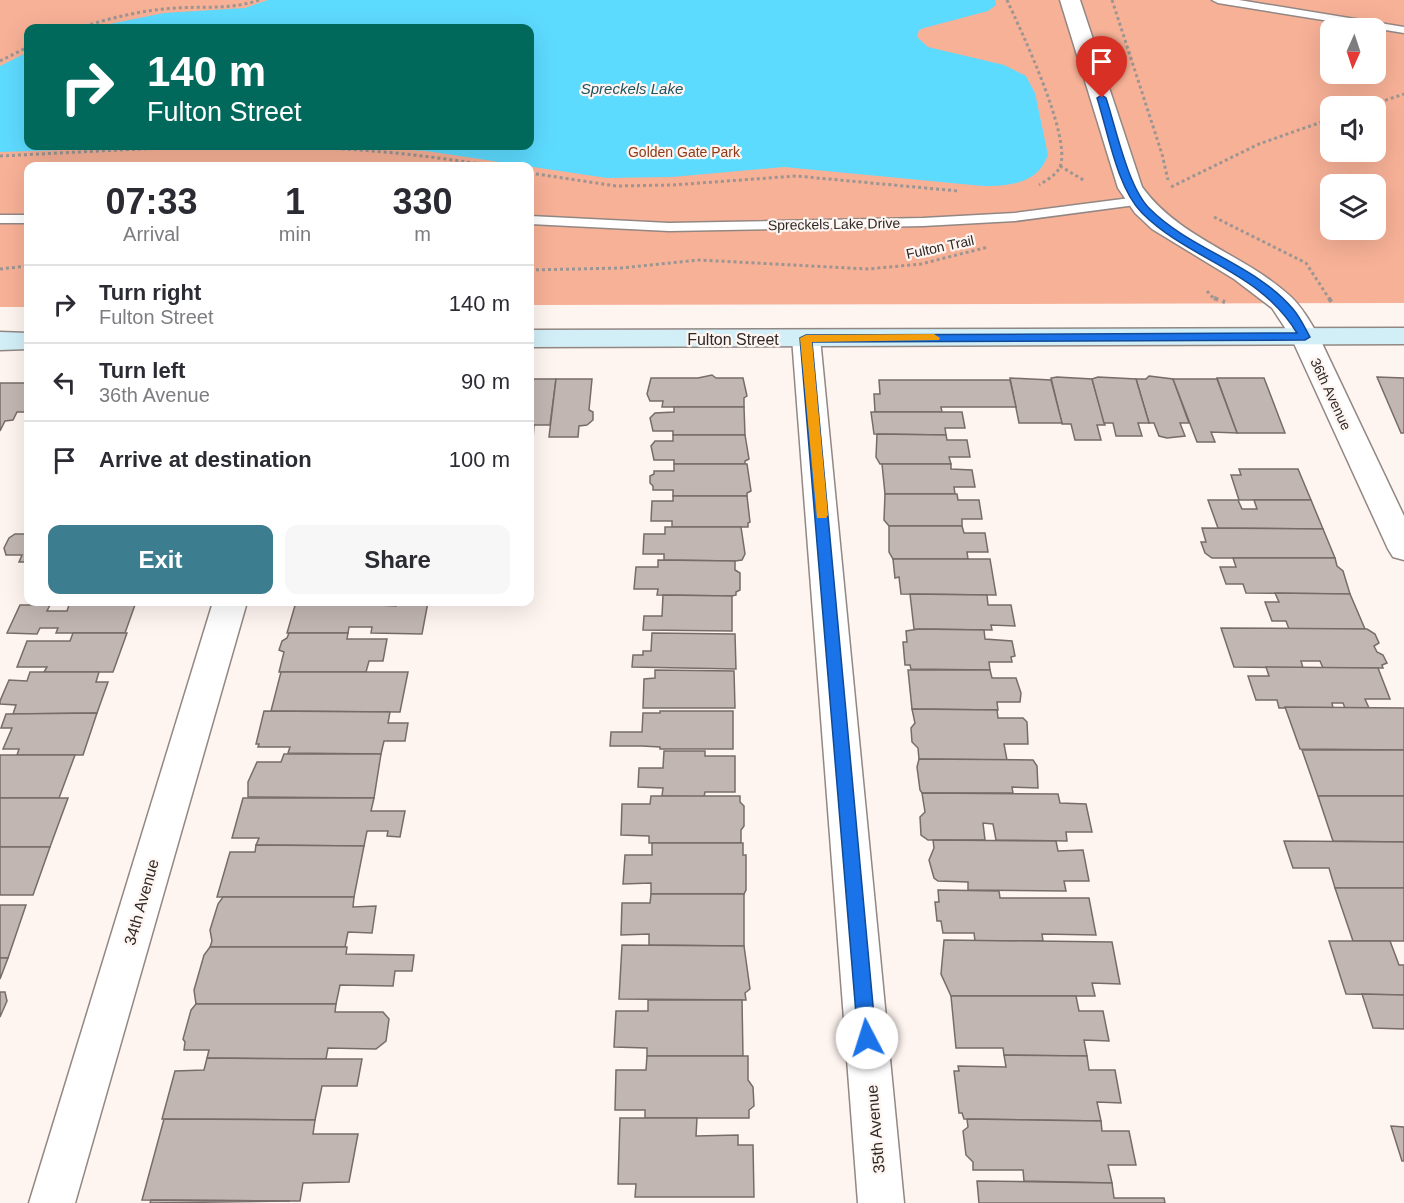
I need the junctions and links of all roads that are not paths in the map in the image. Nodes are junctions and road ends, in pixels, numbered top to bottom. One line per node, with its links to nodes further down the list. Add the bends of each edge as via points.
1 (1070, 0): 4 (street, 36th Avenue, via 1130,188)
2 (1218, 0): 3 (lane)
3 (1404, 30)
4 (1138, 201): 7 (lane, Spreckels Lake Drive, via 1015,217 923,222 669,227); 9 (street, 36th Avenue, via 1164,226 1267,289 1290,312)
5 (0, 219): 6 (lane)
6 (24, 219)
7 (534, 220)
8 (1404, 336): 9 (main road, Fulton Street)
9 (1305, 337): 10 (main road, Fulton Street); 14 (street, 36th Avenue)
10 (806, 338): 11 (main road, Fulton Street); 17 (street, 35th Avenue)
11 (534, 339)
12 (0, 341): 13 (main road)
13 (24, 341)
14 (1404, 549)
15 (229, 606): 16 (street, 34th Avenue)
16 (52, 1203)
17 (882, 1203)

